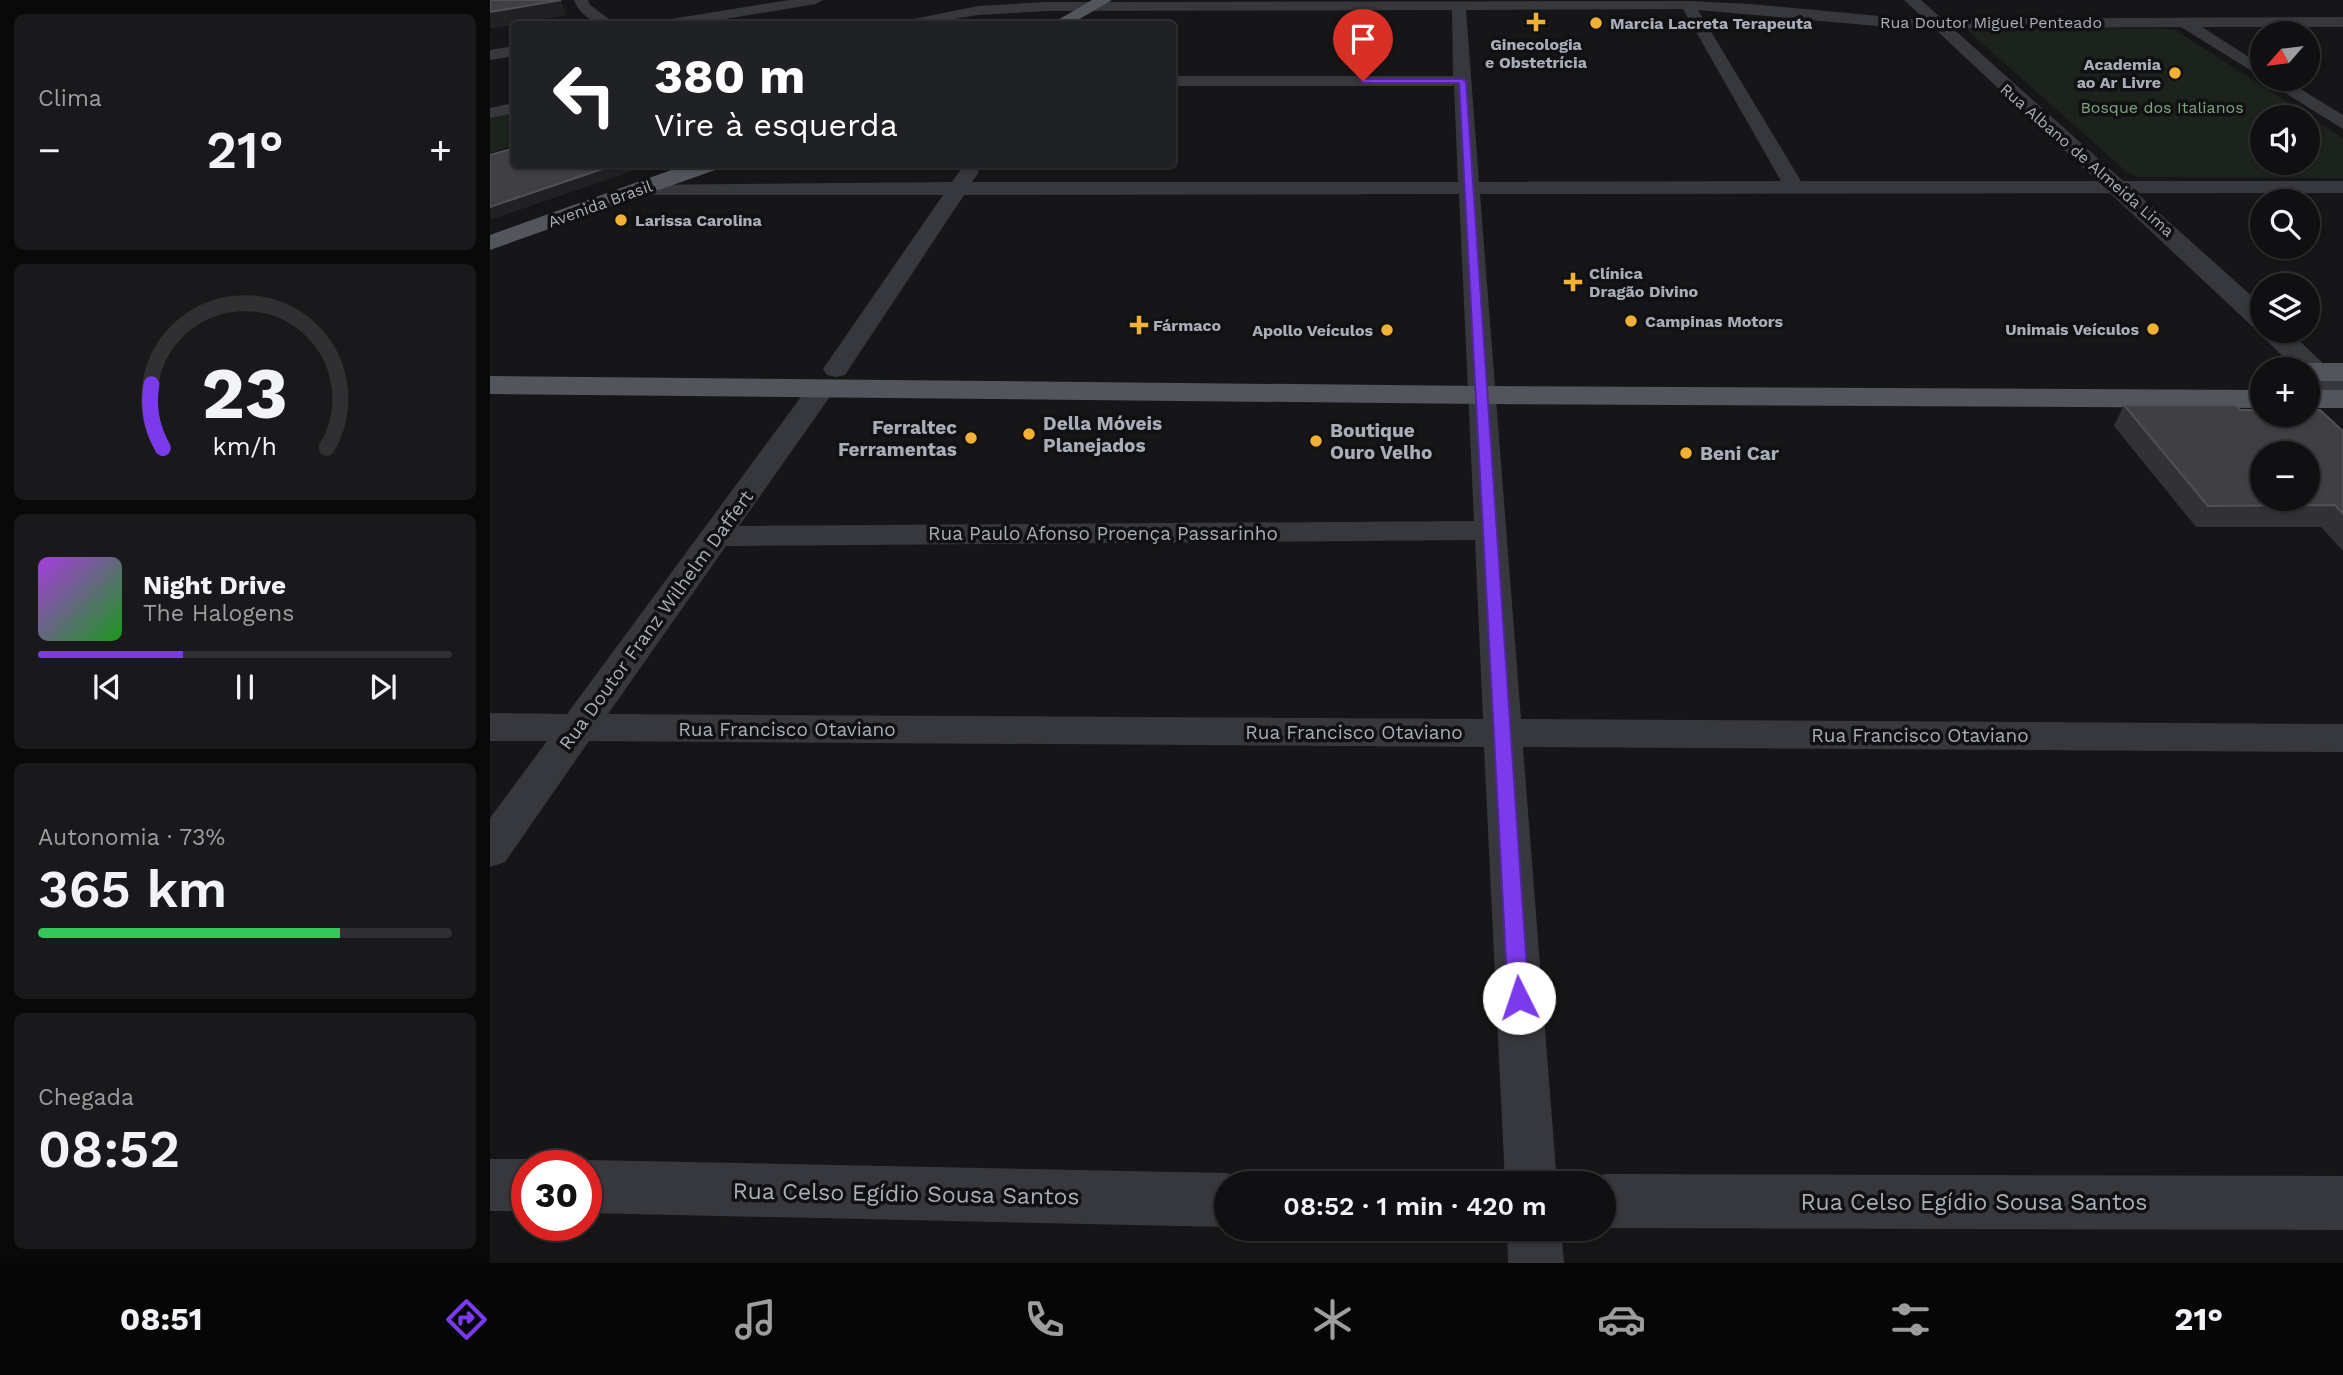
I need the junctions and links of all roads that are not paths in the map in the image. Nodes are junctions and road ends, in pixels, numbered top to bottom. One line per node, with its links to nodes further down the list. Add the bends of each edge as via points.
1 (580, 0): 8 (street)
2 (816, 0): 9 (street)
3 (1912, 0): 14 (street, Rua Albano de Almeida Lima)
4 (1459, 3): 5 (street, Rua Doutor Miguel Penteado); 7 (street, Rua Doutor Miguel Penteado); 19 (street)
5 (1507, 3): 6 (street, Rua Doutor Miguel Penteado)
6 (1689, 5): 14 (street, Rua Doutor Miguel Penteado); 26 (street)
7 (1088, 11): 10 (street, Rua Doutor Miguel Penteado, via 996,8); 11 (main road)
8 (604, 21)
9 (689, 21)
10 (922, 21)
11 (1066, 21)
12 (2183, 22): 13 (street, Rua Doutor Miguel Penteado); 14 (street, Rua Doutor Miguel Penteado); 17 (street)
13 (2343, 22)
14 (1938, 24): 27 (street, Rua Albano de Almeida Lima)
15 (511, 52): 16 (street)
16 (490, 55)
17 (2250, 65)
18 (1176, 81): 19 (street)
19 (1462, 81): 30 (street)
20 (2292, 91): 23 (street)
21 (511, 109): 22 (street)
22 (490, 113)
23 (2343, 123)
24 (699, 168): 31 (main road, Avenida Brasil)
25 (972, 168): 29 (street, Rua Doutor Franz Wilhelm Daffert)
26 (1794, 187): 27 (street); 30 (street)
27 (2121, 187): 28 (street); 33 (street, Rua Albano de Almeida Lima)
28 (2343, 187)
29 (959, 188): 30 (street); 31 (street); 38 (street, Rua Doutor Franz Wilhelm Daffert)
30 (1469, 188): 40 (street)
31 (640, 189): 32 (main road, Avenida Brasil)
32 (490, 243)
33 (2250, 309)
34 (2284, 343): 35 (street)
35 (2298, 357)
36 (490, 366): 38 (main road)
37 (2250, 372): 40 (main road)
38 (829, 379): 40 (main road); 41 (main road); 45 (street, Rua Doutor Franz Wilhelm Daffert)
39 (2320, 380): 42 (main road)
40 (1480, 383): 43 (main road); 44 (street)
41 (490, 385)
42 (2343, 397)
43 (2250, 399)
44 (1489, 530): 45 (street, Rua Paulo Afonso Proença Passarinho); 48 (street)
45 (716, 536): 47 (street, Rua Doutor Franz Wilhelm Daffert)
46 (490, 727): 47 (street, Rua Francisco Otaviano)
47 (580, 727): 48 (street, Rua Francisco Otaviano); 50 (street, Rua Doutor Franz Wilhelm Daffert)
48 (1501, 733): 49 (street, Rua Francisco Otaviano); 51 (street)
49 (2343, 738)
50 (490, 850)
51 (1530, 1171)
52 (490, 1185): 53 (street)
53 (511, 1185)
54 (602, 1186): 55 (street, Rua Celso Egídio Sousa Santos)
55 (1214, 1200)
56 (1616, 1201): 57 (street, Rua Celso Egídio Sousa Santos)
57 (2343, 1203)
58 (1535, 1241): 59 (street)
59 (1536, 1263)

